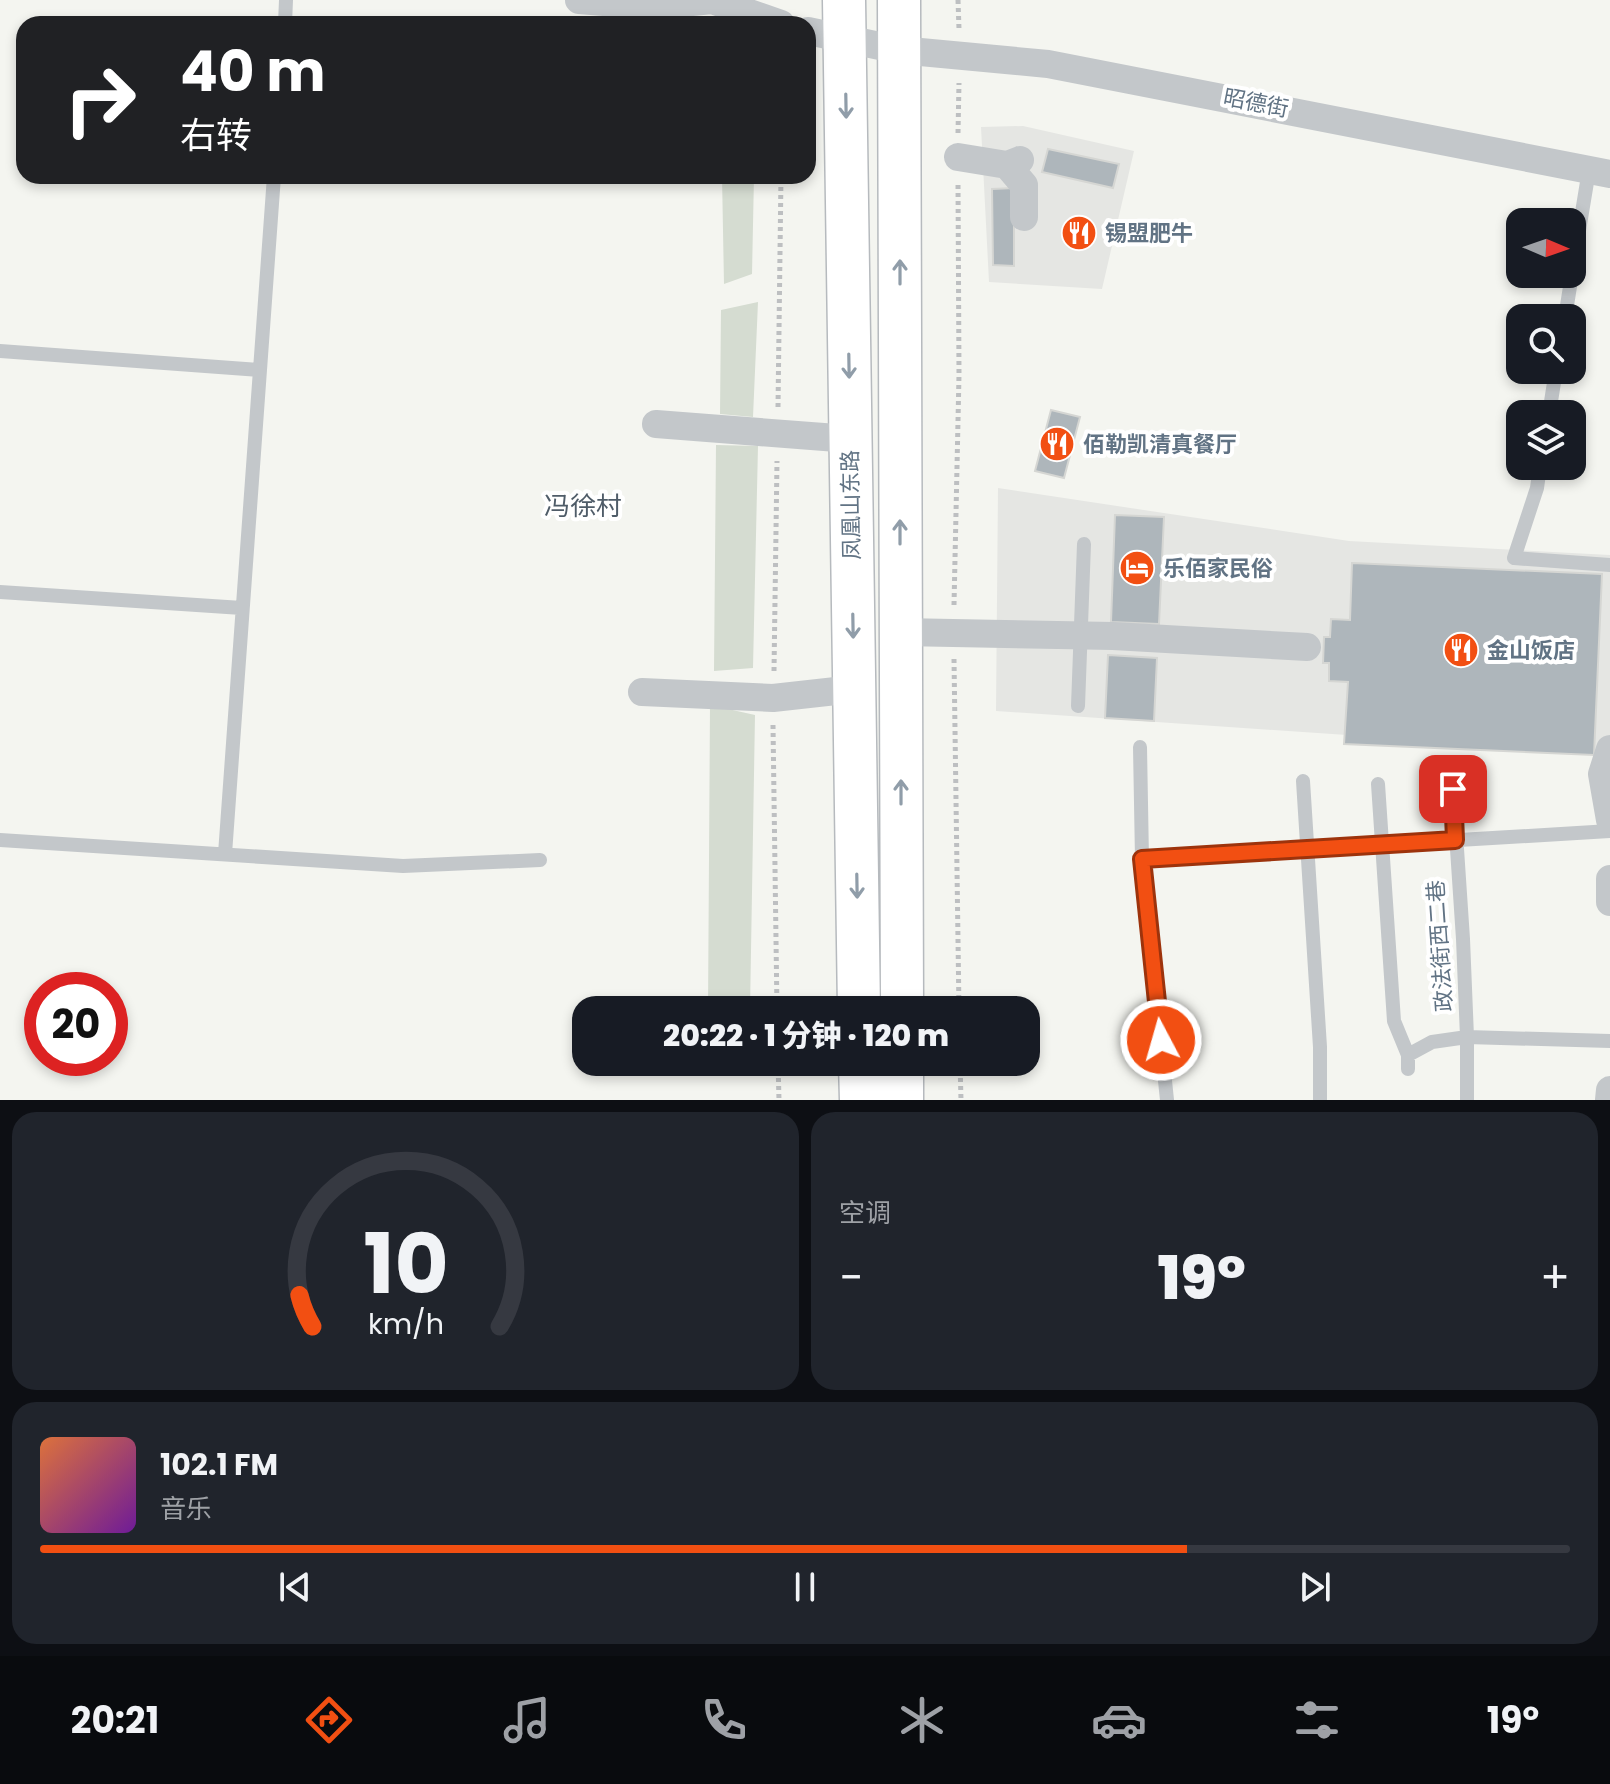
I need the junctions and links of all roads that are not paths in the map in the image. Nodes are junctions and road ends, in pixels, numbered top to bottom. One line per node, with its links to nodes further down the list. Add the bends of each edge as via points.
1 (579, 0): 2 (street, via 653,6)
2 (712, 0): 4 (street)
3 (899, 0): 6 (main road)
4 (758, 16)
5 (832, 23): 6 (street, 昭德街); 15 (main road, 凤凰山东路, one-way to 15)
6 (899, 50): 8 (street, 昭德街, via 1048,64); 21 (main road, one-way to 6)
7 (958, 157): 10 (street, via 1013,162 1024,185)
8 (1600, 172): 11 (lane)
9 (273, 184): 13 (lane)
10 (1024, 217)
11 (1586, 223)
12 (0, 351): 13 (lane)
13 (260, 370): 20 (lane)
14 (656, 424): 15 (street)
15 (850, 439): 24 (main road, 凤凰山东路, one-way to 24)
16 (1538, 480): 18 (lane, via 1514,558)
17 (1084, 544): 22 (lane)
18 (1610, 565)
19 (0, 592): 20 (lane)
20 (242, 608): 38 (lane)
21 (901, 632): 22 (street); 44 (main road, one-way to 21)
22 (1081, 635): 23 (street); 26 (lane)
23 (1307, 647)
24 (854, 689): 25 (street, via 773,698); 43 (main road, 凤凰山东路, one-way to 43)
25 (642, 692)
26 (1078, 706)
27 (1140, 747): 39 (lane)
28 (1610, 749): 32 (street, via 1602,774)
29 (1303, 781): 37 (lane)
30 (1378, 784): 36 (lane)
31 (1453, 789): 35 (lane, 政法街西二巷)
32 (1610, 820)
33 (1610, 831): 35 (lane)
34 (0, 840): 38 (lane)
35 (1455, 840): 36 (lane); 45 (lane, 政法街西二巷)
36 (1384, 845): 37 (lane); 45 (lane, via 1394,1021 1408,1062 1432,1042)
37 (1306, 849): 39 (lane); 53 (lane)
38 (225, 854): 40 (lane, via 403,866)
39 (1142, 859): 52 (lane)
40 (540, 860)
41 (1610, 879): 42 (street)
42 (1610, 902)
43 (859, 996)
44 (902, 996)
45 (1467, 1037): 46 (lane); 54 (lane, 政法街西二巷)
46 (1610, 1041)
47 (860, 1076): 50 (main road)
48 (902, 1076): 51 (main road)
49 (1610, 1090): 55 (street)
50 (861, 1100)
51 (902, 1100)
52 (1167, 1100)
53 (1320, 1100)
54 (1467, 1100)
55 (1609, 1100)

